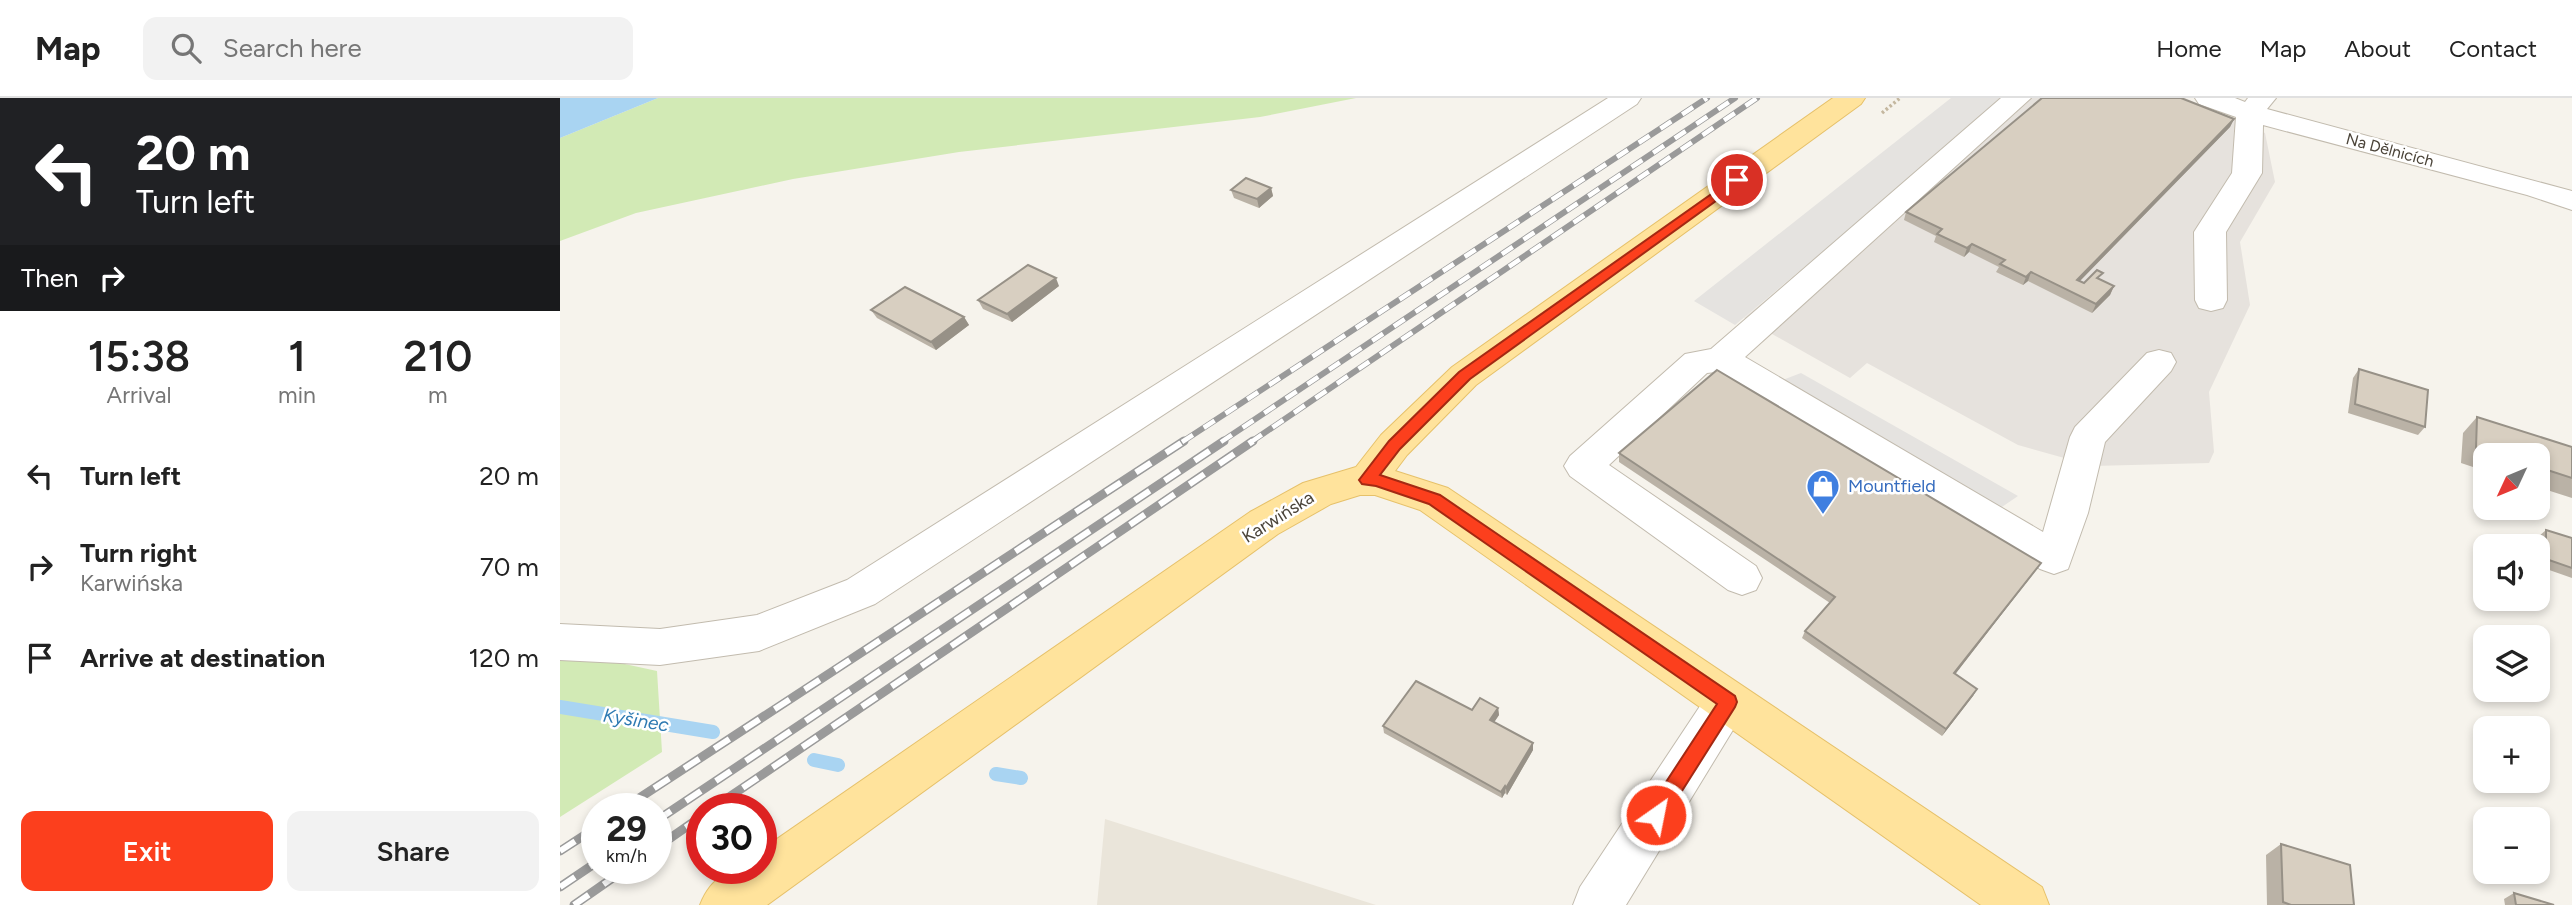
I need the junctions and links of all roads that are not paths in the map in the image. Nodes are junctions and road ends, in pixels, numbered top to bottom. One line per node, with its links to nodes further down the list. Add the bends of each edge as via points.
1 (1627, 98): 12 (street, via 861,592 760,633 660,647)
2 (1851, 98): 10 (main road, via 1464,376)
3 (2017, 98): 8 (street)
4 (2209, 98): 5 (street, Na Dělnicích)
5 (2256, 106): 6 (street, Na Dělnicích); 7 (street, via 2247,173 2210,232)
6 (2572, 201)
7 (2211, 300)
8 (1721, 359): 9 (street, via 2053,558 2088,437); 11 (street, via 1697,363 1583,466)
9 (2159, 362)
10 (1367, 480): 13 (main road, via 1434,499); 14 (main road, Karwińska, via 1323,488 1264,523)
11 (1742, 578)
12 (560, 642)
13 (1728, 702): 15 (street); 16 (main road)
14 (726, 905)
15 (1598, 905)
16 (2024, 905)

